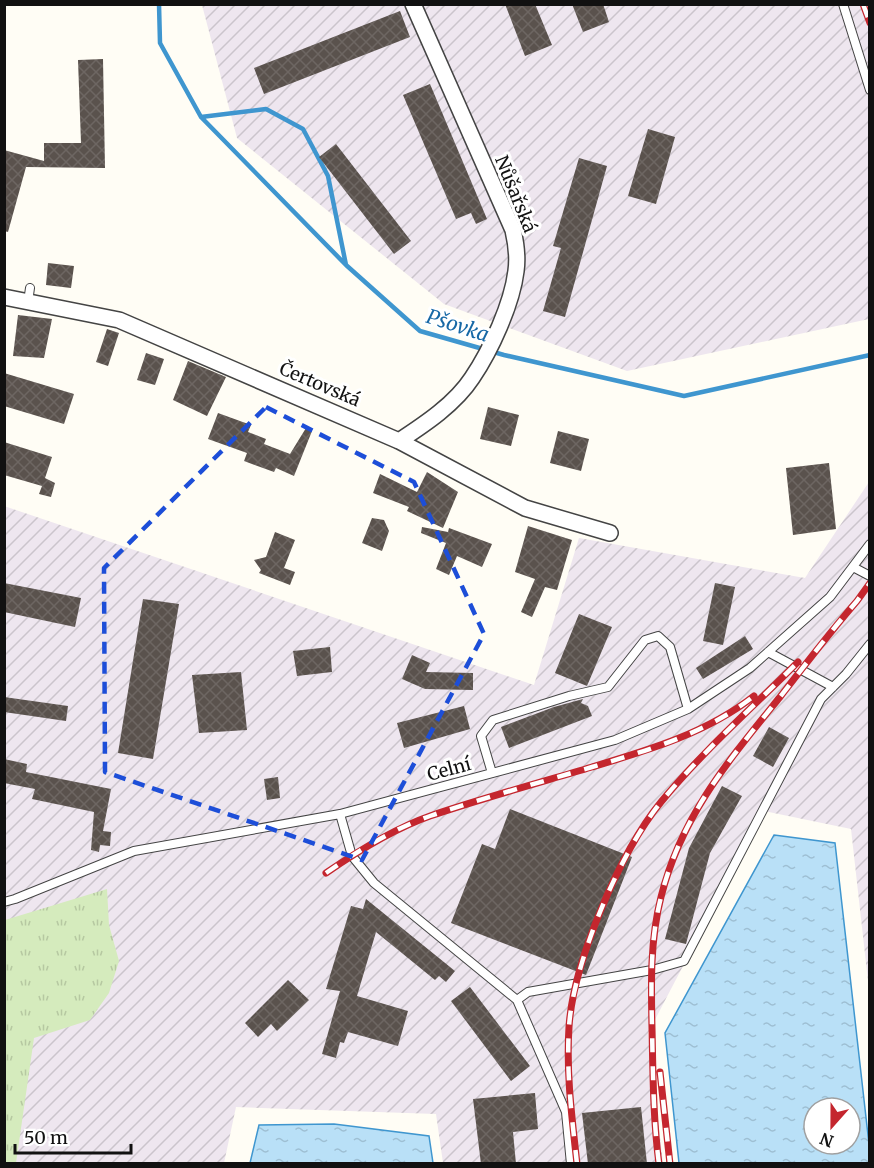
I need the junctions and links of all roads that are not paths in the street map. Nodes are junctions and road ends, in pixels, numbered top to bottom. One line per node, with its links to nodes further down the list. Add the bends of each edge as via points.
1 (413, 4): 5 (street, Nůšařská, via 513,230 517,249 516,271 503,314 472,378 424,425)
2 (843, 4): 3 (lane)
3 (870, 90)
4 (4, 297): 5 (street, Čertovská, via 29,295 119,320)
5 (399, 441): 6 (street, Čertovská, via 525,508)
6 (610, 533)
7 (870, 544): 8 (lane, Celní)
8 (853, 567): 9 (lane); 11 (lane, Celní, via 830,597)
9 (870, 576)
10 (870, 644): 12 (lane)
11 (768, 652): 12 (lane); 13 (lane, Celní)
12 (833, 687): 17 (lane, via 821,699 684,961 528,992)
13 (688, 709): 14 (lane, Celní, via 615,740); 14 (lane, via 670,647 658,636 645,640 608,687 493,720 482,736)
14 (492, 773): 15 (lane, Celní)
15 (340, 814): 16 (lane, Celní, via 134,851); 17 (lane, via 352,856 374,882)
16 (4, 902)
17 (517, 1000): 18 (lane, via 566,1112)
18 (571, 1164)

